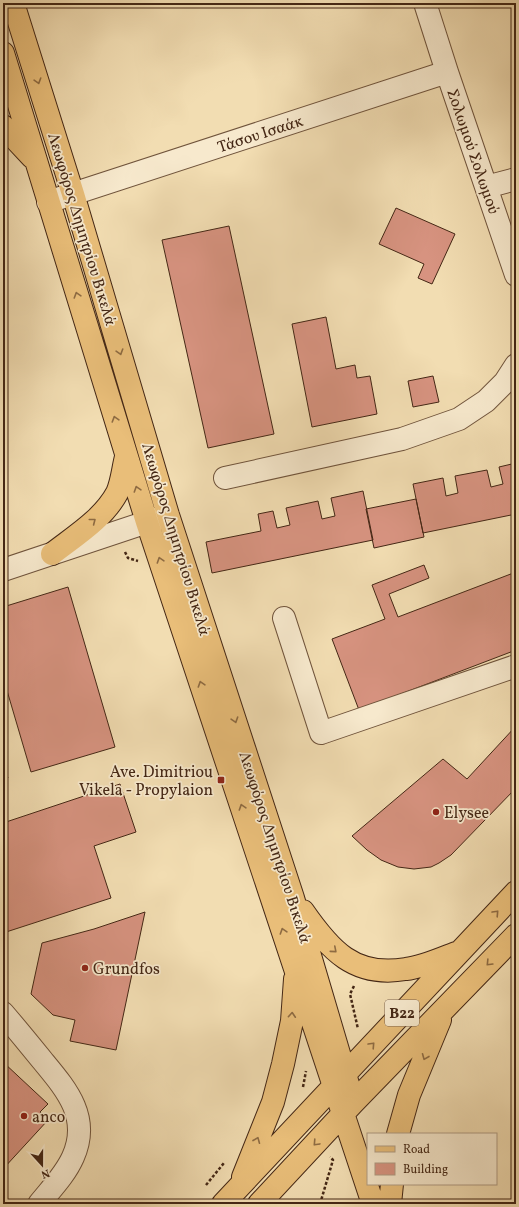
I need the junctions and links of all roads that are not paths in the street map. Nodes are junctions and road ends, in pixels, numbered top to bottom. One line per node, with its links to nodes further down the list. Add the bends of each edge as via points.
1 (14, 3): 3 (main road, Λεωφόρος Δημητρίου Βικελά)
2 (425, 3): 5 (street, Σολωμού Σολωμού)
3 (26, 44): 4 (street); 10 (main road, Λεωφόρος Δημητρίου Βικελά, one-way to 10)
4 (3, 51): 7 (main road, Λεωφόρος Δημητρίου Βικελά)
5 (447, 72): 9 (street, Σολωμού Σολωμού); 10 (street, Τάσου Ισαάκ)
6 (3, 126): 7 (main road)
7 (36, 162): 11 (main road, Λεωφόρος Δημητρίου Βικελά)
8 (516, 179): 9 (street)
9 (486, 188): 12 (street, Σολωμού Σολωμού)
10 (73, 194): 11 (street, Τάσου Ισαάκ); 16 (main road, Λεωφόρος Δημητρίου Βικελά, one-way to 16)
11 (48, 202): 14 (main road, Λεωφόρος Δημητρίου Βικελά, one-way to 11)
12 (516, 275)
13 (516, 365): 15 (street, via 505,382 486,401 459,419 402,439)
14 (126, 457): 17 (main road, Λεωφόρος Δημητρίου Βικελά, one-way to 14); 18 (main road, one-way to 14, via 109,506 117,492)
15 (225, 478)
16 (168, 515): 17 (street); 23 (main road, Λεωφόρος Δημητρίου Βικελά, one-way to 23)
17 (147, 522): 18 (street); 26 (main road, Λεωφόρος Δημητρίου Βικελά, one-way to 17)
18 (52, 554): 19 (street)
19 (3, 570)
20 (284, 618): 21 (street, via 321,733)
21 (516, 666)
22 (516, 892): 25 (main road, B22, one-way to 22)
23 (293, 898): 25 (main road, one-way to 25, via 336,952 363,968 384,971 407,969); 29 (main road, Λεωφόρος Δημητρίου Βικελά)
24 (516, 935): 27 (main road, B22, one-way to 27)
25 (460, 952): 29 (main road, B22, one-way to 25)
26 (295, 968): 29 (main road, Λεωφόρος Δημητρίου Βικελά); 37 (main road, one-way to 26, via 273,1102 283,1064 292,1021)
27 (445, 1008): 30 (main road, B22); 31 (main road, one-way to 31, via 409,1095)
28 (3, 1013): 38 (street, via 66,1089 77,1115 79,1136 73,1157 63,1175)
29 (339, 1080): 30 (main road); 37 (main road, B22)
30 (348, 1109): 32 (main road); 33 (main road); 40 (main road, B22, one-way to 40)
31 (398, 1133)
32 (367, 1148)
33 (367, 1181)
34 (368, 1185): 41 (main road)
35 (379, 1185): 42 (main road)
36 (392, 1185): 43 (main road)
37 (238, 1189): 39 (main road, B22)
38 (39, 1204)
39 (223, 1204)
40 (259, 1204)
41 (373, 1204)
42 (385, 1204)
43 (390, 1204)

